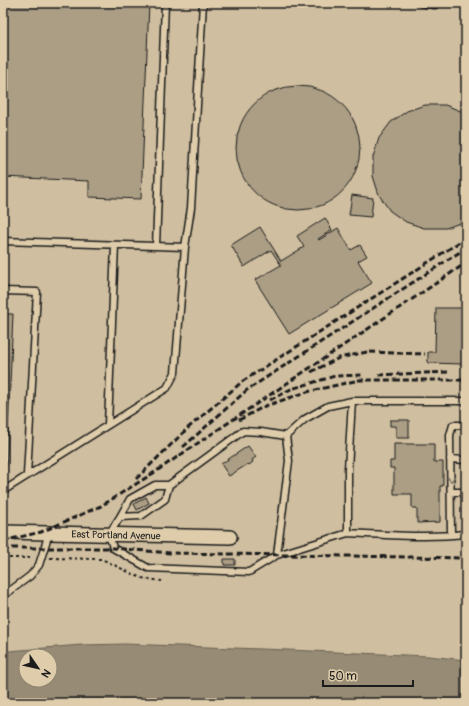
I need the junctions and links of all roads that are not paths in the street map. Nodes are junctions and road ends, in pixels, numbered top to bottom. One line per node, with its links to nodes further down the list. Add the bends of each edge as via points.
1 (165, 3): 7 (lane)
2 (203, 3): 8 (lane, via 191,208)
3 (421, 3): 4 (lane)
4 (435, 3)
5 (3, 241): 6 (lane)
6 (115, 245): 7 (lane); 12 (lane)
7 (156, 246): 8 (lane)
8 (185, 247): 12 (lane, via 175,373 167,388)
9 (3, 291): 17 (lane, via 37,292)
10 (352, 401): 11 (lane); 14 (lane, via 328,406 305,419); 24 (lane)
11 (466, 401)
12 (108, 425): 17 (lane)
13 (466, 425): 15 (lane, via 453,426 450,435)
14 (286, 436): 18 (lane, via 243,430); 30 (lane, via 289,461)
15 (450, 459): 16 (lane); 20 (lane, one-way to 20)
16 (466, 460)
17 (27, 475): 19 (lane)
18 (169, 485): 22 (lane, via 155,485 130,499); 22 (lane, via 165,499 141,516)
19 (3, 490)
20 (451, 492): 21 (lane); 28 (lane)
21 (466, 492)
22 (120, 517): 26 (lane)
23 (3, 532): 25 (street, East Portland Avenue)
24 (348, 532): 28 (lane); 30 (lane)
25 (49, 533): 26 (street, East Portland Avenue); 31 (lane, via 39,565 30,576)
26 (108, 534): 29 (street, East Portland Avenue); 30 (lane, via 113,548 148,568 249,572)
27 (466, 534): 28 (lane)
28 (451, 536)
29 (230, 537)
30 (277, 555)
31 (3, 596)

